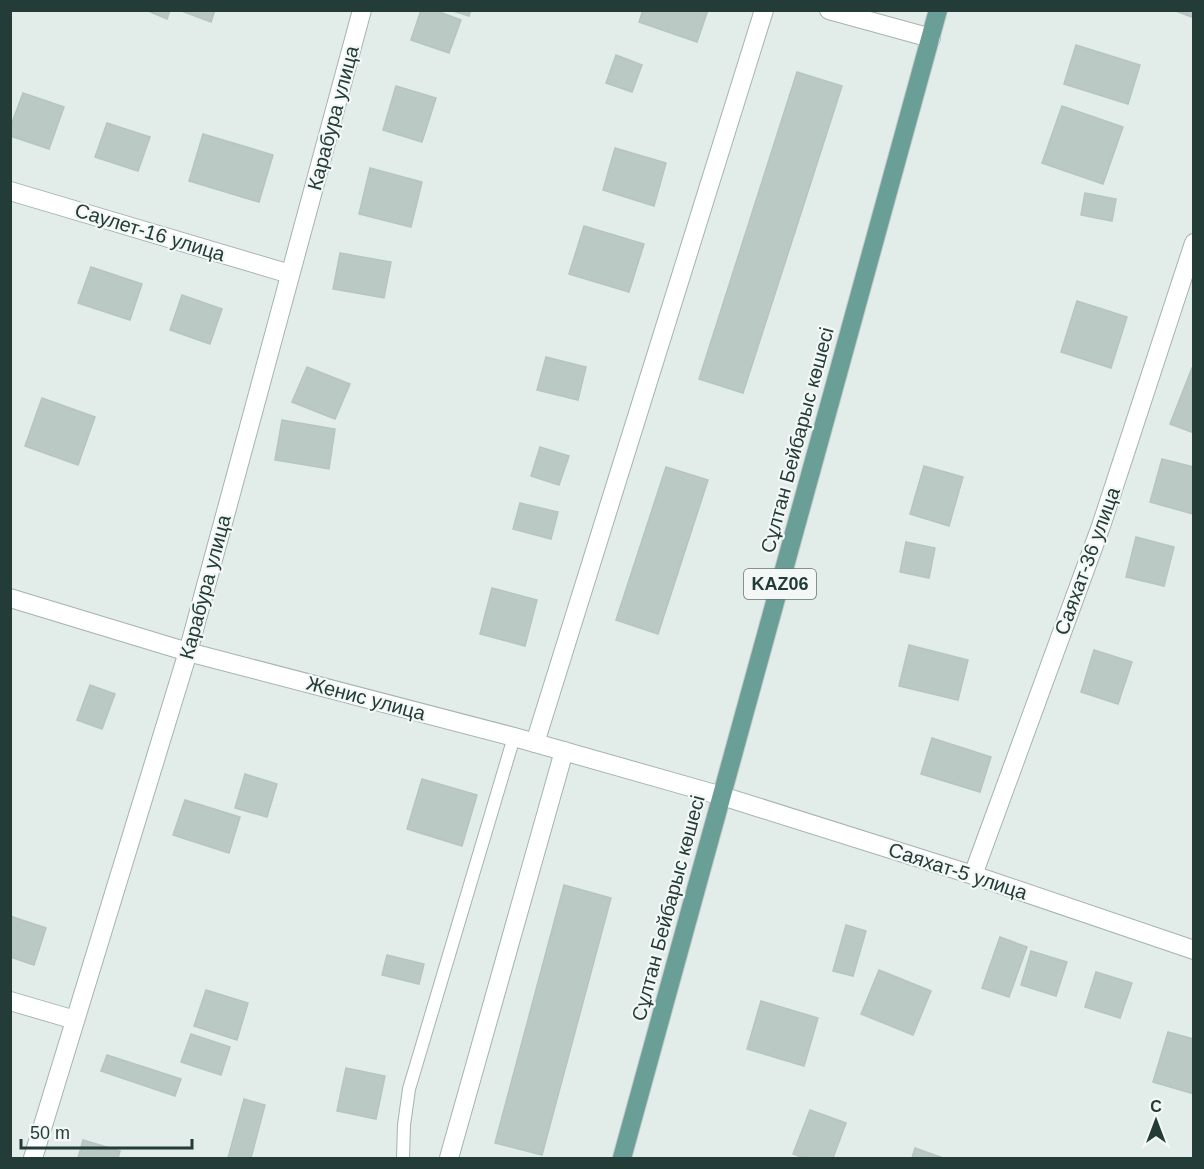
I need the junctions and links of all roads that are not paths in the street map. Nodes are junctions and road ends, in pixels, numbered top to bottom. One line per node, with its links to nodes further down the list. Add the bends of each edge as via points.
1 (362, 10): 8 (street, Карабура улица)
2 (764, 10): 12 (street)
3 (829, 10): 5 (street)
4 (938, 10): 5 (main road, Сұлтан Бейбарыс көшесі / KAZ06)
5 (931, 38): 14 (main road, Сұлтан Бейбарыс көшесі / KAZ06)
6 (10, 190): 8 (street, Саулет-16 улица)
7 (1194, 243): 15 (street, Саяхат-36 улица, via 1101,526)
8 (290, 274): 10 (street, Карабура улица)
9 (10, 598): 10 (street, Женис улица)
10 (188, 652): 11 (street, Женис улица); 18 (street, Карабура улица)
11 (514, 737): 12 (street, Женис улица); 20 (lane, via 409,1089)
12 (535, 742): 13 (street, Женис улица)
13 (564, 751): 14 (street, Женис улица); 21 (street)
14 (722, 796): 15 (street, Саяхат-5 улица); 22 (main road, Сұлтан Бейбарыс көшесі / KAZ06)
15 (973, 875): 16 (street, Саяхат-5 улица)
16 (1194, 950)
17 (10, 1001): 18 (street)
18 (75, 1020): 19 (street, Карабура улица)
19 (33, 1158)
20 (403, 1158)
21 (448, 1158)
22 (625, 1158)

